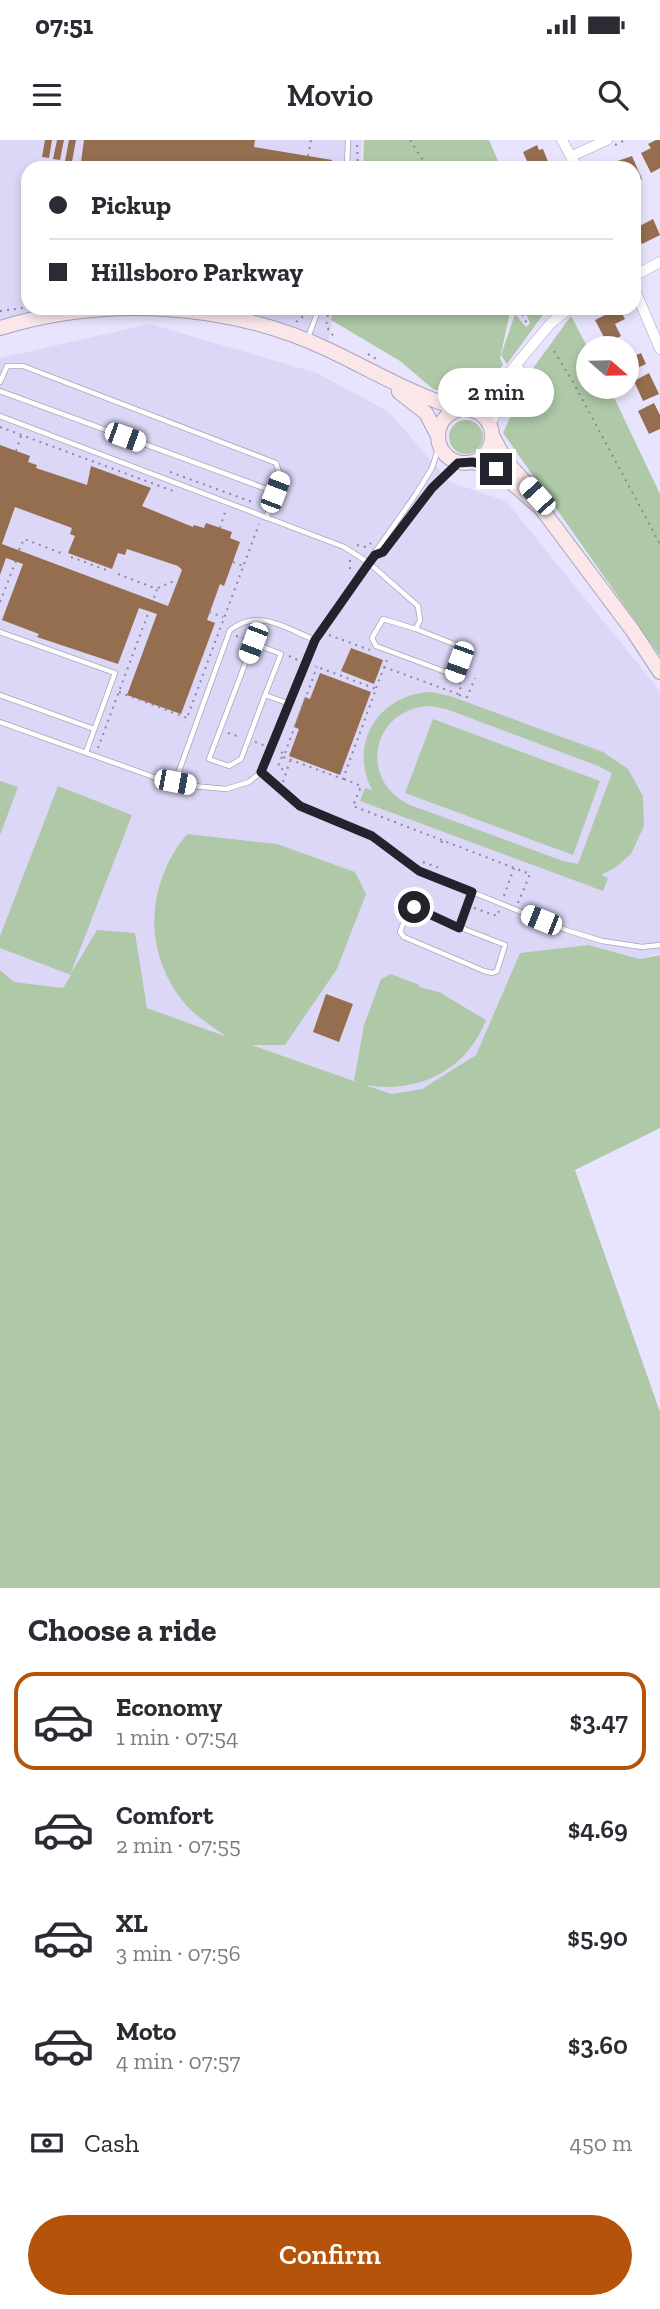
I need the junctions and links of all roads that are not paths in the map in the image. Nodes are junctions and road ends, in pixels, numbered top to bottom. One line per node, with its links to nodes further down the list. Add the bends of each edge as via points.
1 (348, 140): 5 (lane)
2 (562, 140): 4 (street)
3 (607, 140): 4 (street)
4 (572, 156): 6 (street)
5 (346, 161)
6 (574, 161)
7 (660, 262): 8 (street)
8 (641, 272)
9 (641, 304): 16 (street)
10 (58, 315): 14 (street)
11 (213, 315): 15 (street)
12 (317, 315): 15 (lane)
13 (561, 315): 17 (street)
14 (0, 328)
15 (307, 342): 19 (street)
16 (660, 349)
17 (527, 353): 21 (street, via 488,398); 23 (street)
18 (0, 382): 28 (lane, via 7,366 23,366 276,463 281,478)
19 (387, 382): 21 (street); 24 (street, via 426,413)
20 (0, 391): 28 (lane)
21 (463, 408): 23 (street, via 480,413); 24 (street, via 444,417)
22 (0, 416): 30 (lane)
23 (491, 430): 25 (street, via 487,452); 29 (street, via 506,461 537,496)
24 (438, 440): 25 (street, via 444,454); 26 (lane)
25 (466, 462): 27 (lane); 29 (street, via 496,469)
26 (432, 468): 27 (lane); 31 (lane)
27 (442, 476): 31 (lane, via 383,552)
28 (275, 492): 30 (lane)
29 (541, 508): 36 (street)
30 (266, 518): 32 (lane, via 344,547)
31 (375, 555): 32 (lane)
32 (369, 563): 33 (lane, via 418,606); 35 (lane)
33 (416, 629): 33 (lane, via 383,619 373,642 454,675 464,648)
34 (0, 632): 41 (lane, via 115,673)
35 (315, 640): 39 (lane); 44 (lane, via 264,620 248,619 230,630)
36 (660, 672)
37 (0, 695): 41 (lane)
38 (265, 695): 38 (lane, via 281,654 253,643 209,759 229,766 240,760); 39 (lane)
39 (290, 704): 43 (lane)
40 (0, 722): 42 (lane)
41 (94, 729): 42 (lane)
42 (86, 752): 44 (lane)
43 (261, 772): 44 (lane, via 249,782 226,789); 45 (lane, via 300,806 372,836 419,871)
44 (175, 782)
45 (472, 892): 46 (lane); 47 (lane, via 602,941)
46 (459, 928): 46 (lane, via 505,945 497,971 484,971 400,932 414,907)
47 (660, 945)

